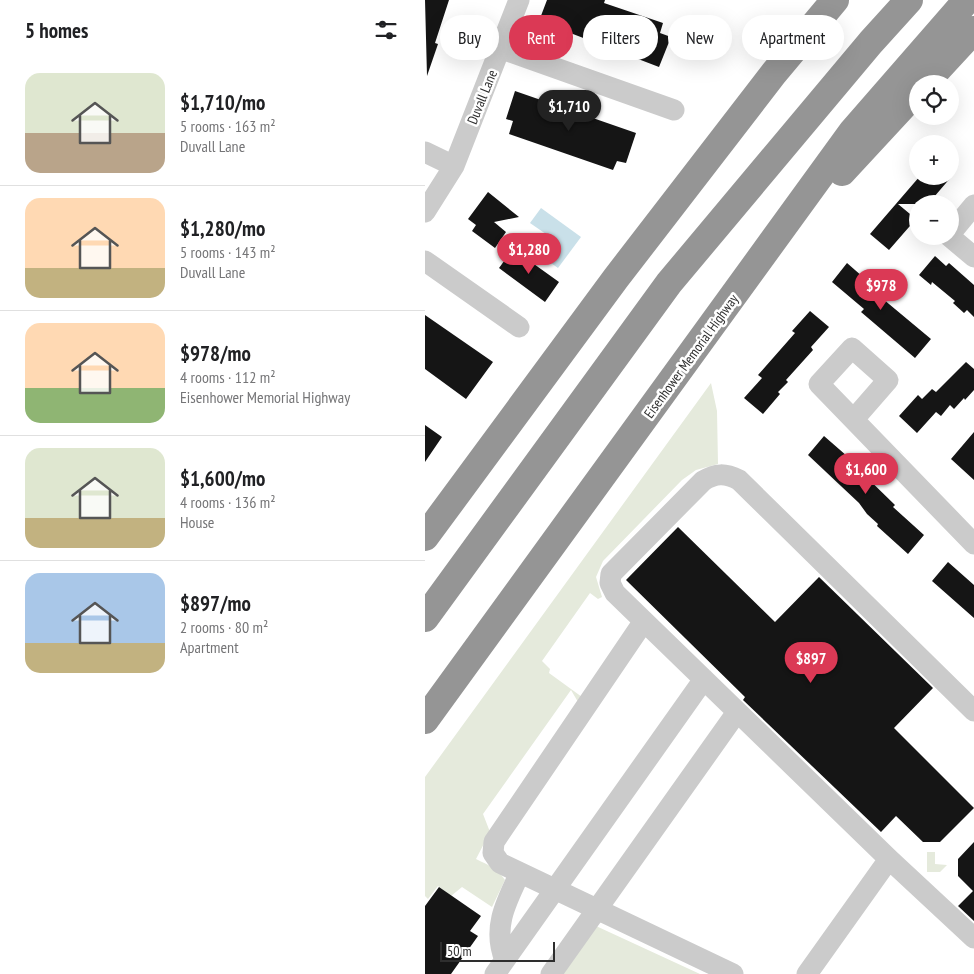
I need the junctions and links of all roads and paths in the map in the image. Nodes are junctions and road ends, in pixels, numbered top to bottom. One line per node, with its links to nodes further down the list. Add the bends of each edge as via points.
1 (519, 0): 6 (street, Duvall Lane)
2 (835, 0): 21 (highway, via 622,270)
3 (909, 0): 23 (highway, via 669,283)
4 (967, 0): 18 (highway, Eisenhower Memorial Highway, via 852,132)
5 (974, 30): 7 (highway)
6 (502, 49): 9 (street); 11 (street, Duvall Lane)
7 (932, 75)
8 (909, 99): 18 (highway)
9 (674, 110)
10 (425, 152): 11 (street)
11 (454, 166): 13 (street, Duvall Lane)
12 (974, 205): 14 (street)
13 (425, 212)
14 (959, 224)
15 (959, 243): 16 (street)
16 (974, 257)
17 (425, 261): 19 (street)
18 (759, 261): 28 (highway, Eisenhower Memorial Highway)
19 (519, 326)
20 (854, 419): 22 (street)
21 (428, 534)
22 (974, 544)
23 (425, 618)
24 (643, 621): 25 (street); 26 (street, via 615,593 610,579 613,570 703,481 721,474 729,475 739,480); 30 (street, via 494,842 493,853 500,863)
25 (703, 679): 27 (street); 31 (street)
26 (974, 710)
27 (737, 712): 29 (street); 32 (street)
28 (425, 720)
29 (889, 859): 33 (street); 37 (street)
30 (520, 873): 31 (street); 34 (street, via 499,927)
31 (555, 889): 32 (street); 34 (street)
32 (597, 909): 35 (street); 36 (street)
33 (974, 938)
34 (498, 970)
35 (551, 974)
36 (733, 974)
37 (807, 974)

